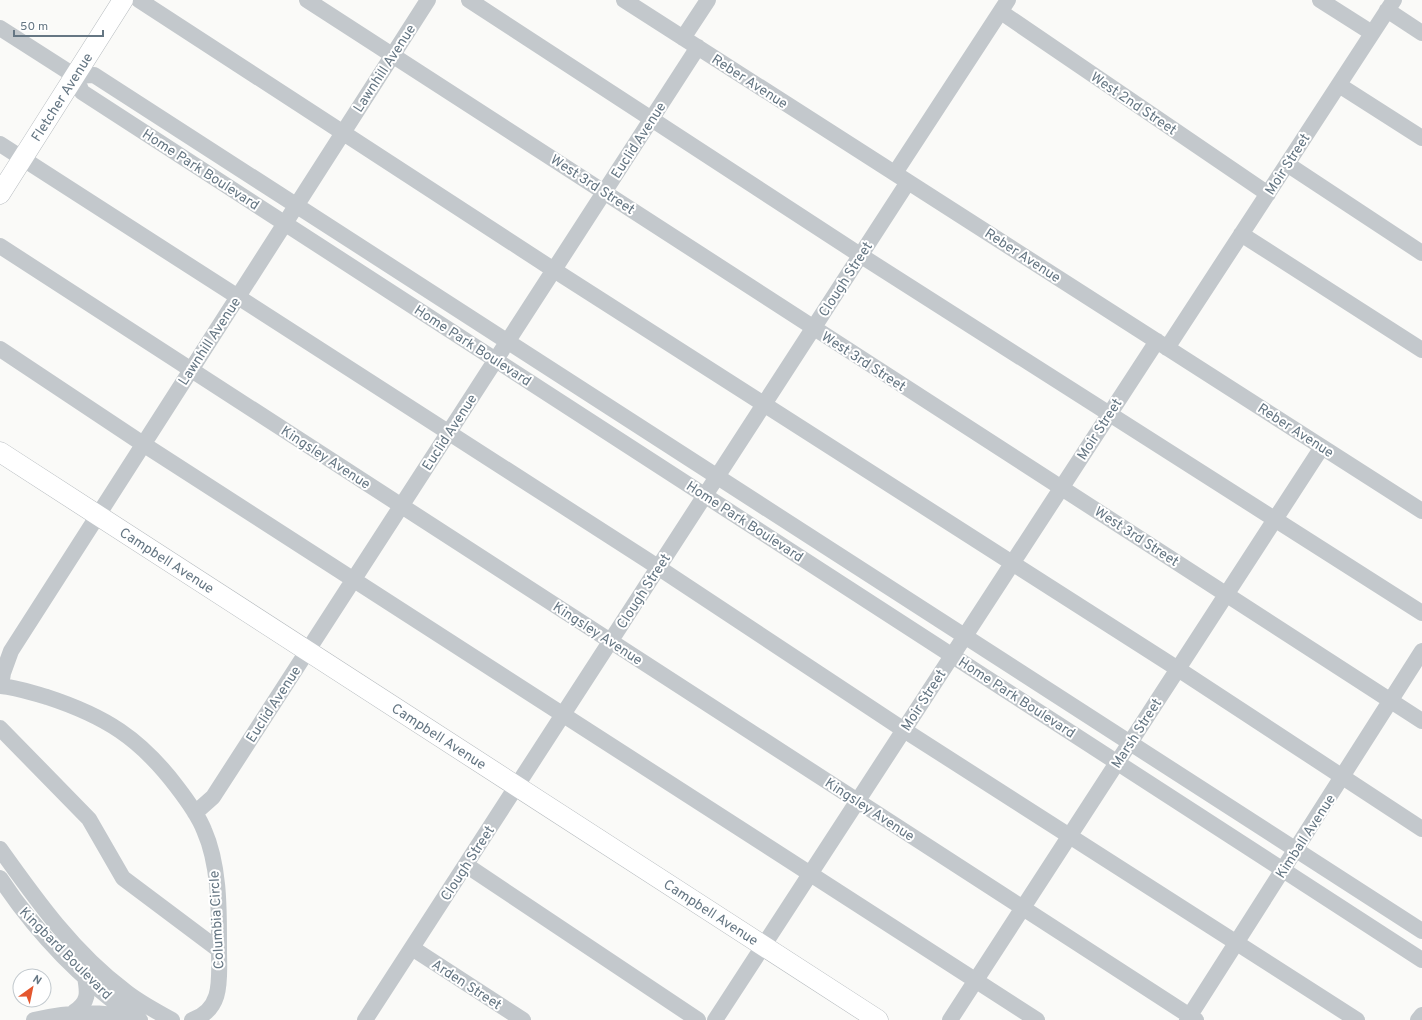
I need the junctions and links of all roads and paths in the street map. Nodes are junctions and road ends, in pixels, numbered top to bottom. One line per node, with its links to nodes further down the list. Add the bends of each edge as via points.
1 (123, 0): 17 (main road, Fletcher Avenue)
2 (140, 0): 20 (street)
3 (307, 0): 16 (street, West 3rd Street)
4 (428, 0): 16 (street, Lawnhill Avenue)
5 (469, 0): 19 (street)
6 (624, 0): 14 (street, Reber Avenue)
7 (708, 0): 14 (street)
8 (1320, 0): 13 (street)
9 (1391, 5): 12 (street); 13 (street, Moir Street)
10 (1004, 6): 25 (street, Clough Street); 28 (street, West 2nd Street)
11 (0, 28): 17 (street, Home Park Boulevard)
12 (1422, 33)
13 (1372, 34): 18 (street, Moir Street)
14 (684, 38): 15 (street, Reber Avenue)
15 (698, 47): 19 (street, Euclid Avenue); 25 (street, Reber Avenue)
16 (392, 55): 20 (street, Lawnhill Avenue); 26 (street, West 3rd Street)
17 (75, 76): 23 (main road, Fletcher Avenue); 29 (street, Home Park Boulevard, via 94,75); 30 (street, Home Park Boulevard, via 82,92)
18 (1339, 85): 21 (street); 24 (street, Moir Street)
19 (652, 119): 26 (street, Euclid Avenue); 34 (street)
20 (342, 133): 29 (street, Lawnhill Avenue); 35 (street)
21 (1422, 138)
22 (0, 144): 23 (street)
23 (22, 159): 27 (main road, Fletcher Avenue); 36 (street)
24 (1287, 164): 28 (street, Moir Street); 33 (street)
25 (901, 177): 34 (street, Clough Street); 39 (street, Reber Avenue)
26 (604, 192): 35 (street, Euclid Avenue); 37 (street, West 3rd Street)
27 (0, 194)
28 (1268, 194): 31 (street, Moir Street)
29 (296, 205): 30 (street, Lawnhill Avenue); 38 (street, Home Park Boulevard)
30 (285, 223): 36 (street, Lawnhill Avenue); 42 (street, Home Park Boulevard)
31 (1241, 234): 39 (street, Moir Street); 41 (street)
32 (0, 246): 43 (street, Kingsley Avenue)
33 (1422, 253)
34 (860, 255): 37 (street, Clough Street); 45 (street)
35 (554, 270): 38 (street, Euclid Avenue); 44 (street)
36 (237, 297): 43 (street, Lawnhill Avenue); 46 (street)
37 (813, 328): 44 (street, Clough Street); 51 (street, West 3rd Street)
38 (508, 342): 42 (street, Euclid Avenue); 50 (street, Home Park Boulevard)
39 (1162, 344): 45 (street, Moir Street); 48 (street, Reber Avenue)
40 (0, 349): 47 (street)
41 (1422, 350)
42 (496, 360): 46 (street, Euclid Avenue); 52 (street, Home Park Boulevard)
43 (191, 370): 47 (street, Lawnhill Avenue); 53 (street, Kingsley Avenue)
44 (763, 405): 50 (street, Clough Street); 57 (street)
45 (1109, 414): 51 (street, Moir Street); 56 (street)
46 (448, 433): 53 (street, Euclid Avenue); 58 (street)
47 (143, 444): 55 (street, Lawnhill Avenue); 59 (street)
48 (1322, 447): 54 (street, Reber Avenue); 56 (street, Marsh Street)
49 (0, 452): 55 (main road, Campbell Avenue)
50 (717, 477): 52 (street, Clough Street); 62 (street, Home Park Boulevard)
51 (1062, 487): 57 (street, Moir Street); 60 (street, West 3rd Street)
52 (705, 495): 58 (street, Clough Street); 66 (street, Home Park Boulevard)
53 (401, 506): 59 (street, Euclid Avenue); 63 (street, Kingsley Avenue)
54 (1422, 511)
55 (97, 515): 64 (main road, Campbell Avenue); 68 (street, Lawnhill Avenue, via 11,651)
56 (1274, 520): 60 (street, Marsh Street); 61 (street)
57 (1011, 564): 62 (street, Moir Street); 67 (street)
58 (658, 568): 63 (street, Clough Street); 73 (street)
59 (354, 578): 64 (street, Euclid Avenue); 70 (street)
60 (1226, 594): 67 (street, Marsh Street); 69 (street, West 3rd Street)
61 (1422, 613)
62 (965, 636): 66 (street, Moir Street); 74 (street, Home Park Boulevard)
63 (610, 642): 70 (street, Clough Street); 78 (street, Kingsley Avenue)
64 (307, 651): 77 (main road, Campbell Avenue); 79 (street, Euclid Avenue, via 213,797)
65 (1422, 652): 69 (street, Kimball Avenue)
66 (952, 656): 73 (street, Moir Street); 75 (street, Home Park Boulevard)
67 (1178, 670): 74 (street, Marsh Street); 76 (street)
68 (1, 686): 79 (street, Columbia Circle, via 67,704 124,733 141,745 158,763)
69 (1391, 700): 71 (street, West 3rd Street); 76 (street, Kimball Avenue)
70 (563, 715): 77 (street, Clough Street); 86 (street)
71 (1422, 720)
72 (0, 728): 93 (street, via 88,819 123,878)
73 (904, 730): 78 (street, Moir Street); 81 (street)
74 (1130, 743): 75 (street, Marsh Street); 83 (street, Home Park Boulevard)
75 (1117, 762): 81 (street, Marsh Street); 85 (street, Home Park Boulevard)
76 (1342, 776): 80 (street); 83 (street, Kimball Avenue)
77 (517, 786): 84 (street, Clough Street); 91 (main road, Campbell Avenue)
78 (858, 801): 86 (street, Moir Street); 88 (street, Kingsley Avenue)
79 (195, 813): 93 (street, Columbia Circle, via 204,830 214,868)
80 (1422, 829)
81 (1070, 835): 88 (street, Marsh Street); 90 (street)
82 (0, 849): 103 (street, Kingbard Boulevard, via 51,918 86,957 126,992)
83 (1296, 850): 85 (street, Kimball Avenue); 89 (street, Home Park Boulevard)
84 (466, 865): 92 (street, Clough Street); 108 (street)
85 (1283, 870): 90 (street, Kimball Avenue); 94 (street, Home Park Boulevard)
86 (811, 873): 91 (street, Moir Street); 96 (street)
87 (0, 878): 95 (street, Kingbard Boulevard, via 17,904)
88 (1022, 909): 96 (street, Marsh Street); 100 (street, Kingsley Avenue)
89 (1422, 931)
90 (1237, 943): 100 (street, Kimball Avenue); 113 (street)
91 (764, 946): 109 (street, Moir Street); 110 (main road, Campbell Avenue)
92 (412, 948): 106 (street, Clough Street); 107 (street, Arden Street)
93 (219, 950): 97 (street, Columbia Circle, via 219,983)
94 (1422, 960)
95 (85, 977): 98 (street, via 88,993 80,1008); 102 (street, Kingbard Boulevard)
96 (976, 980): 111 (street, Marsh Street); 112 (street)
97 (216, 999): 104 (street, Columbia Circle, via 206,1014); 105 (street)
98 (74, 1012): 101 (street); 102 (street, via 114,1014)
99 (1422, 1014): 114 (street)
100 (1191, 1019)
101 (34, 1020)
102 (140, 1020)
103 (172, 1020)
104 (192, 1020)
105 (216, 1020)
106 (365, 1020)
107 (522, 1020)
108 (698, 1020)
109 (715, 1020)
110 (878, 1020)
111 (950, 1020)
112 (1037, 1020)
113 (1357, 1020)
114 (1418, 1020)

